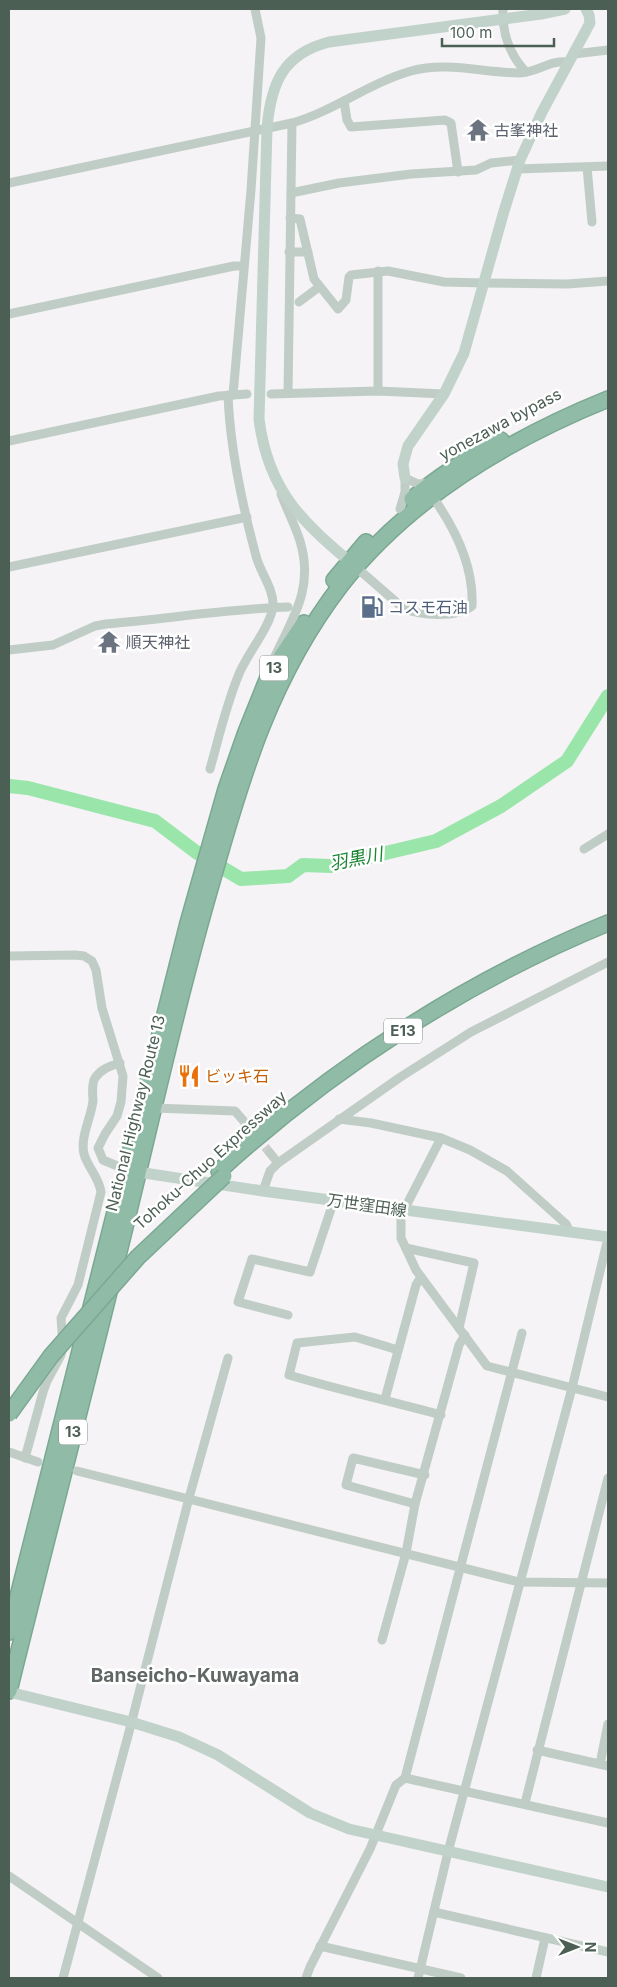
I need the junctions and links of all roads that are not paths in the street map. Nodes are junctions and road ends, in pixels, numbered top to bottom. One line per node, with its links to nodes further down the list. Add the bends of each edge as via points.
1 (255, 9): 13 (street, via 261,38)
2 (565, 9): 5 (street)
3 (586, 9): 6 (street)
4 (598, 9): 6 (street)
5 (503, 14): 9 (street, via 506,40); 12 (street, via 329,42 308,49 296,56 279,76 270,101)
6 (590, 23): 8 (street)
7 (608, 50): 8 (street)
8 (571, 58): 9 (street); 14 (street)
9 (526, 72): 10 (street, via 454,67 411,71 371,86)
10 (344, 101): 11 (street, via 319,114); 17 (street, via 351,127 445,120 451,123)
11 (292, 122): 12 (street); 19 (street)
12 (267, 128): 13 (street); 41 (street, via 258,419 265,454)
13 (254, 131): 18 (street); 24 (street)
14 (519, 165): 15 (street); 17 (street, via 492,163 476,170); 27 (street)
15 (587, 166): 16 (street); 21 (street)
16 (608, 166)
17 (458, 172): 19 (street, via 339,183)
18 (9, 183)
19 (290, 193): 20 (street)
20 (290, 218): 22 (street); 23 (street, via 300,218)
21 (592, 222)
22 (289, 252): 23 (street); 35 (street)
23 (308, 252): 28 (street, via 314,280)
24 (243, 266): 30 (street); 37 (street)
25 (378, 271): 27 (street, via 444,282); 28 (street, via 351,274 346,300 338,309); 32 (street)
26 (608, 281): 27 (street)
27 (484, 283): 36 (street, via 464,353)
28 (319, 287): 29 (street)
29 (299, 302)
30 (9, 314)
31 (608, 389): 42 (highway, yonezawa bypass / 13, via 534,422 464,460)
32 (378, 391): 35 (street); 36 (street)
33 (247, 394): 37 (street)
34 (272, 394): 35 (street)
35 (288, 394)
36 (444, 394): 40 (street, via 408,446 404,455)
37 (230, 395): 39 (street); 44 (street, via 230,433)
38 (608, 399): 42 (highway, yonezawa bypass / 13, via 576,412)
39 (9, 441)
40 (404, 478): 42 (street); 43 (street, via 405,492)
41 (278, 485): 45 (street, via 302,517); 50 (street, via 300,542 305,582 300,603 269,668)
42 (431, 489): 43 (highway, yonezawa bypass / 13); 45 (highway, yonezawa bypass / 13, via 384,538); 45 (street, via 462,547 473,594 472,606 467,611 443,615 411,612)
43 (400, 509): 45 (highway, yonezawa bypass / 13)
44 (247, 517): 46 (street); 48 (street, via 256,559 270,590)
45 (353, 564): 50 (highway, National Highway Route 13 / 13, via 287,648); 52 (highway, National Highway Route 13 / 13, via 283,679)
46 (9, 567)
47 (288, 607): 48 (street)
48 (273, 608): 49 (street, via 106,624 53,645); 51 (street, via 239,674)
49 (9, 650)
50 (263, 689): 52 (highway, National Highway Route 13 / 13)
51 (210, 769)
52 (232, 791): 56 (highway, National Highway Route 13 / 13)
53 (608, 834): 54 (street)
54 (584, 849)
55 (608, 923): 68 (highway, Tohoku-Chuo Expressway / E13, via 509,969 394,1036 264,1130)
56 (194, 925): 61 (highway, National Highway Route 13 / 13); 67 (highway, National Highway Route 13 / 13)
57 (608, 933): 68 (highway, Tohoku-Chuo Expressway / E13, via 511,978 454,1009 311,1105)
58 (9, 956): 60 (street, via 76,955 92,961 106,1022)
59 (608, 962): 62 (street, via 471,1032)
60 (120, 1063): 67 (street, via 122,1102 98,1148 103,1160); 89 (street, via 106,1067 94,1080 84,1153 102,1192 78,1285 61,1318 61,1355 42,1392)
61 (154, 1108): 63 (street, via 234,1111); 67 (highway, National Highway Route 13 / 13)
62 (339, 1119): 64 (street); 66 (street)
63 (248, 1126)
64 (441, 1138): 71 (street); 72 (street, via 507,1171 566,1224)
65 (270, 1153): 66 (street)
66 (278, 1163): 69 (street, via 270,1171)
67 (133, 1171): 69 (street, 万世窪田線); 101 (highway, National Highway Route 13 / 13); 103 (highway, National Highway Route 13 / 13)
68 (222, 1174): 85 (highway, Tohoku-Chuo Expressway / E13, via 134,1251 78,1314); 86 (highway, Tohoku-Chuo Expressway / E13, bridge, via 138,1258 51,1356)
69 (262, 1191): 70 (street, 万世窪田線)
70 (334, 1200): 71 (street, 万世窪田線); 76 (street, via 310,1272 252,1260 238,1302)
71 (402, 1210): 72 (street, 万世窪田線); 74 (street, via 401,1238)
72 (570, 1232): 73 (street, 万世窪田線)
73 (608, 1238): 82 (street)
74 (406, 1248): 75 (street); 77 (street, via 474,1263)
75 (421, 1277): 77 (street); 79 (street)
76 (288, 1315)
77 (462, 1332): 81 (street, via 487,1366); 87 (street)
78 (522, 1333): 81 (street)
79 (398, 1350): 84 (street); 84 (street, via 355,1337 298,1343 289,1375)
80 (228, 1358): 94 (street)
81 (512, 1372): 82 (street); 97 (street)
82 (572, 1388): 83 (street); 98 (street)
83 (608, 1397)
84 (385, 1399): 87 (street)
85 (9, 1401)
86 (9, 1414)
87 (441, 1415): 92 (street)
88 (9, 1452): 89 (street)
89 (25, 1458): 90 (street)
90 (38, 1462)
91 (77, 1471): 94 (street)
92 (425, 1476): 95 (street); 95 (street, via 353,1458 346,1485)
93 (608, 1478): 99 (street)
94 (189, 1498): 96 (street); 104 (street)
95 (415, 1504): 96 (street)
96 (406, 1553): 97 (street); 102 (street)
97 (461, 1567): 98 (street); 108 (street)
98 (519, 1582): 99 (street); 109 (street)
99 (581, 1583): 100 (street); 106 (street)
100 (608, 1584)
101 (9, 1632)
102 (382, 1640)
103 (9, 1691): 104 (street)
104 (131, 1722): 112 (street, via 192,1742 310,1813 333,1824); 117 (street)
105 (608, 1724): 107 (street)
106 (537, 1750): 107 (street); 110 (street)
107 (604, 1765)
108 (405, 1778): 109 (street); 112 (street, via 396,1785)
109 (464, 1790): 110 (street); 113 (street)
110 (525, 1803): 111 (street)
111 (608, 1823)
112 (376, 1836): 113 (street); 119 (street)
113 (448, 1852): 115 (street); 116 (street)
114 (9, 1876): 117 (street)
115 (608, 1887)
116 (434, 1912): 118 (street); 121 (street)
117 (78, 1923): 122 (street); 123 (street)
118 (546, 1938): 120 (street); 126 (street)
119 (320, 1946): 121 (street); 124 (street)
120 (608, 1952)
121 (419, 1974): 125 (street)
122 (63, 1978)
123 (158, 1978)
124 (306, 1978)
125 (462, 1978)
126 (536, 1978)

